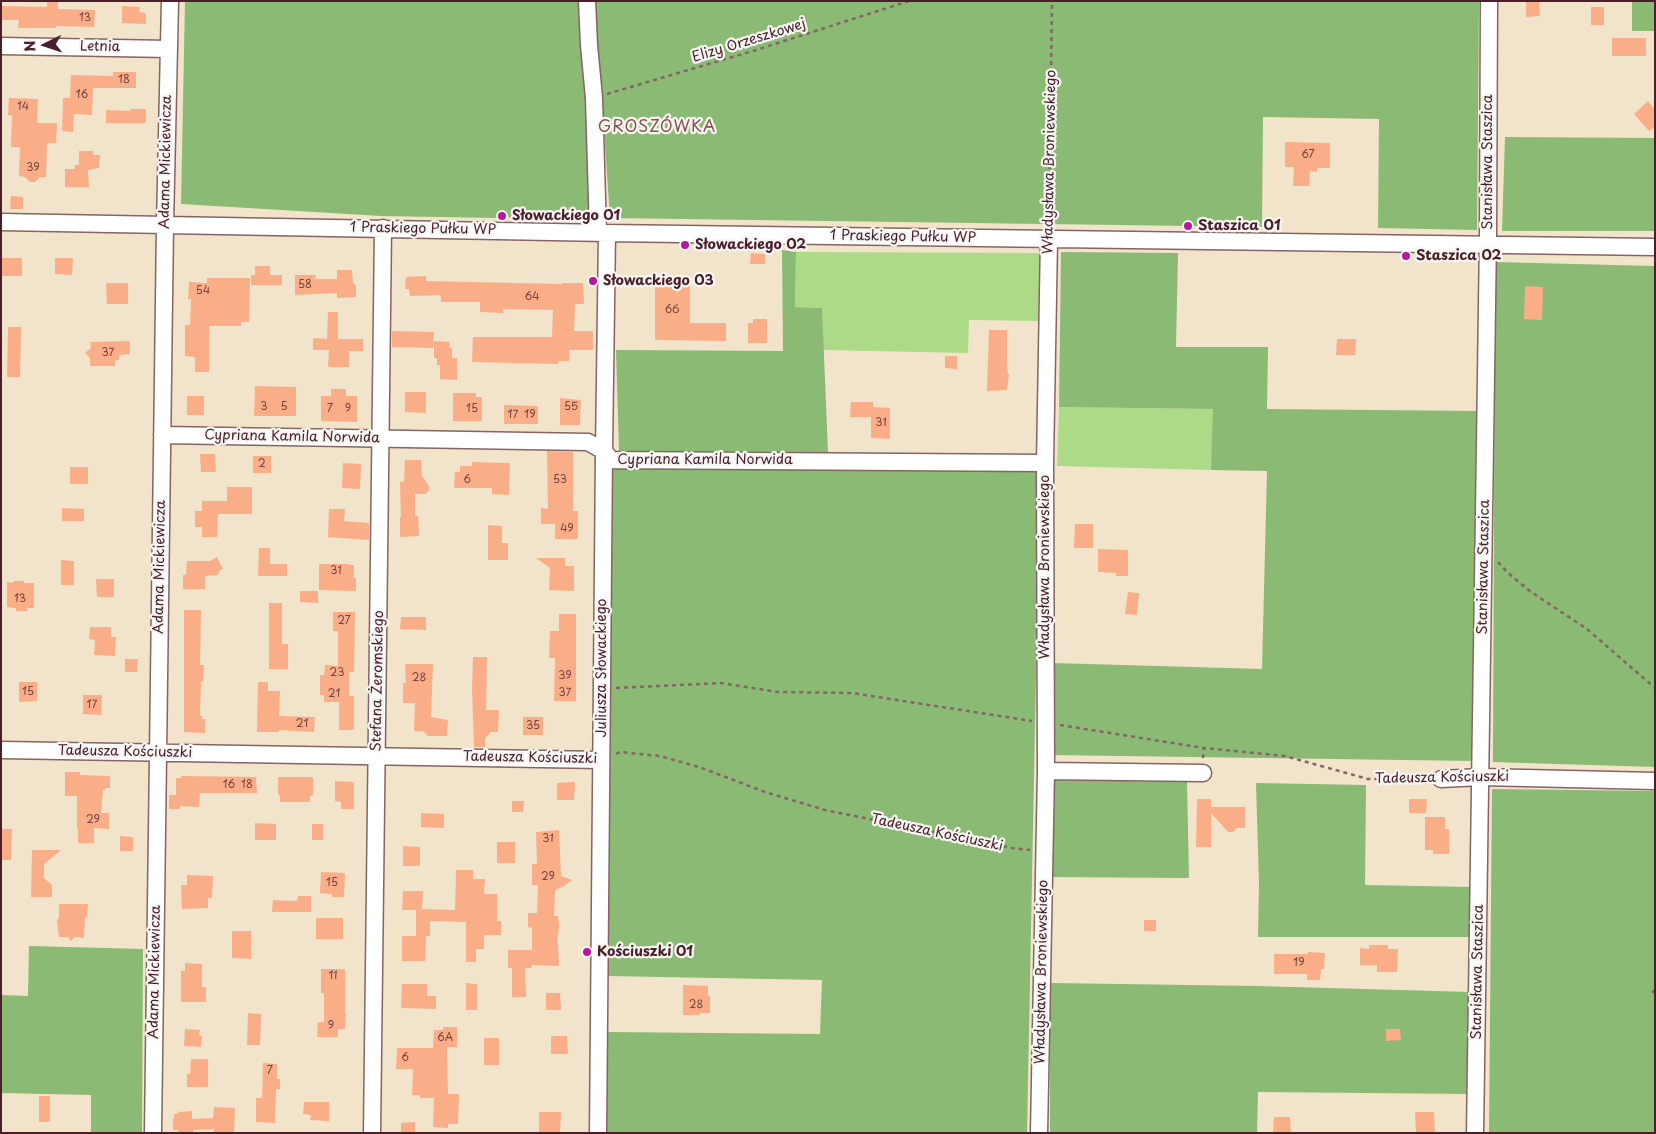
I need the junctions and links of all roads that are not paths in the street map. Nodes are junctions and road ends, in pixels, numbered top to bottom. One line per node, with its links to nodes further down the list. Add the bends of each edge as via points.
1 (170, 1): 5 (street, Adama Mickiewicza)
2 (587, 1): 9 (street, Juliusza Słowackiego)
3 (1489, 1): 11 (street, Stanisława Staszica)
4 (1, 46): 5 (street, Letnia)
5 (169, 49): 7 (street, Adama Mickiewicza)
6 (1, 222): 7 (street, 1 Praskiego Pułku WP)
7 (165, 225): 8 (street, 1 Praskiego Pułku WP); 13 (street, Adama Mickiewicza)
8 (383, 228): 9 (street, 1 Praskiego Pułku WP); 14 (street, Stefana Żeromskiego)
9 (603, 233): 10 (street, 1 Praskiego Pułku WP); 15 (street, Juliusza Słowackiego)
10 (1049, 239): 11 (street, 1 Praskiego Pułku WP); 16 (street, Władysława Broniewskiego)
11 (1488, 245): 12 (street, 1 Praskiego Pułku WP); 23 (street, Stanisława Staszica)
12 (1655, 247)
13 (162, 435): 14 (street, Cypriana Kamila Norwida); 18 (street, Adama Mickiewicza)
14 (381, 438): 15 (street, Cypriana Kamila Norwida, via 588,442); 19 (street, Stefana Żeromskiego)
15 (604, 451): 16 (street, Cypriana Kamila Norwida, via 611,460); 20 (street, Juliusza Słowackiego)
16 (1045, 463): 21 (street, Władysława Broniewskiego)
17 (1, 750): 18 (street, Tadeusza Kościuszki)
18 (158, 752): 19 (street, Tadeusza Kościuszki); 26 (street, Adama Mickiewicza)
19 (377, 756): 20 (street, Tadeusza Kościuszki); 27 (street, Stefana Żeromskiego)
20 (602, 760): 28 (street, Juliusza Słowackiego)
21 (1046, 771): 22 (street); 29 (street, Władysława Broniewskiego)
22 (1202, 773)
23 (1481, 777): 24 (street, Tadeusza Kościuszki); 25 (street, Tadeusza Kościuszki); 30 (street, Stanisława Staszica)
24 (1440, 779)
25 (1655, 780)
26 (153, 1133)
27 (372, 1133)
28 (598, 1133)
29 (1039, 1133)
30 (1475, 1133)

